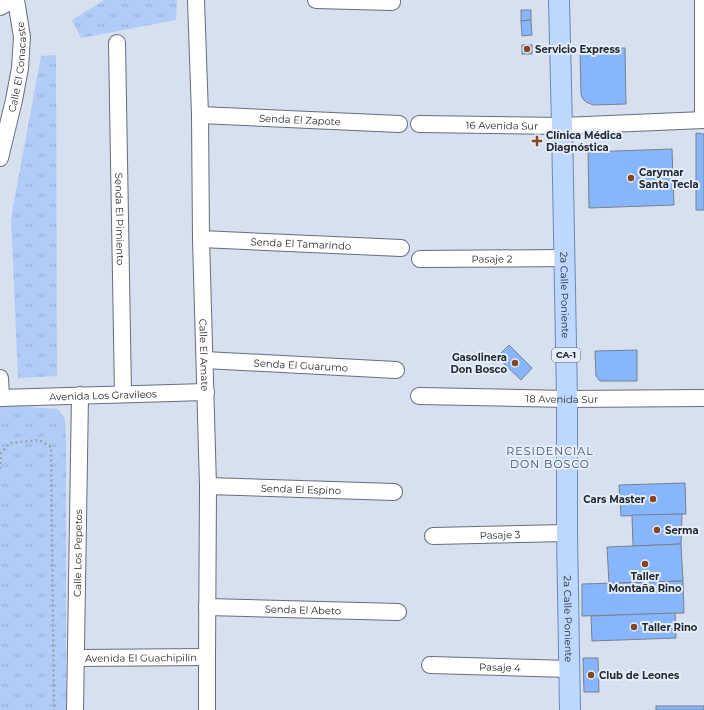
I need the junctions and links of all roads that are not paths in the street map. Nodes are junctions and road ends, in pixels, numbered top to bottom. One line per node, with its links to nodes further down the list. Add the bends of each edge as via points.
1 (13, 0): 8 (street)
2 (16, 0): 15 (street, Calle El Conacaste, via 22,37 20,68)
3 (196, 0): 10 (street, Calle El Amate)
4 (316, 0): 6 (street)
5 (559, 0): 14 (main road, 2a Calle Poniente / CA-1)
6 (392, 2)
7 (702, 2): 11 (street)
8 (0, 7)
9 (117, 43): 24 (street, Senda El Pimiento)
10 (200, 115): 12 (street, Senda El Zapote); 16 (street, Calle El Amate)
11 (704, 120): 14 (street, 16 Avenida Sur)
12 (399, 124)
13 (419, 124): 14 (street, 16 Avenida Sur)
14 (562, 126): 18 (main road, 2a Calle Poniente / CA-1)
15 (0, 158)
16 (201, 239): 17 (street, Senda El Tamarindo); 20 (street, Calle El Amate)
17 (401, 248)
18 (564, 258): 19 (street, Pasaje 2); 29 (main road, 2a Calle Poniente / CA-1)
19 (420, 259)
20 (205, 360): 21 (street, Senda El Guarumo); 23 (street, Calle El Amate)
21 (396, 370)
22 (0, 378): 27 (street)
23 (206, 392): 24 (street, Avenida Los Gravileos); 30 (street, Calle El Amate)
24 (123, 394): 25 (street, Avenida Los Gravileos)
25 (80, 396): 27 (street, Avenida Los Gravileos); 37 (street, Calle Los Pepetos)
26 (420, 396): 29 (street, 18 Avenida Sur)
27 (1, 398)
28 (704, 398): 29 (street, 18 Avenida Sur)
29 (567, 399): 32 (main road, 2a Calle Poniente / CA-1)
30 (208, 486): 31 (street, Senda El Espino); 34 (street, Calle El Amate)
31 (394, 492)
32 (567, 533): 33 (street, Pasaje 3); 39 (main road, 2a Calle Poniente / CA-1)
33 (433, 536)
34 (207, 607): 35 (street, Senda El Abeto); 36 (street, Calle El Amate)
35 (398, 612)
36 (207, 657): 37 (street, Avenida El Guachipilín); 41 (street, Calle El Amate)
37 (76, 658): 40 (street, Calle Los Pepetos)
38 (430, 665): 39 (street, Pasaje 4)
39 (569, 668): 42 (main road, 2a Calle Poniente / CA-1)
40 (75, 710)
41 (208, 710)
42 (570, 710)

